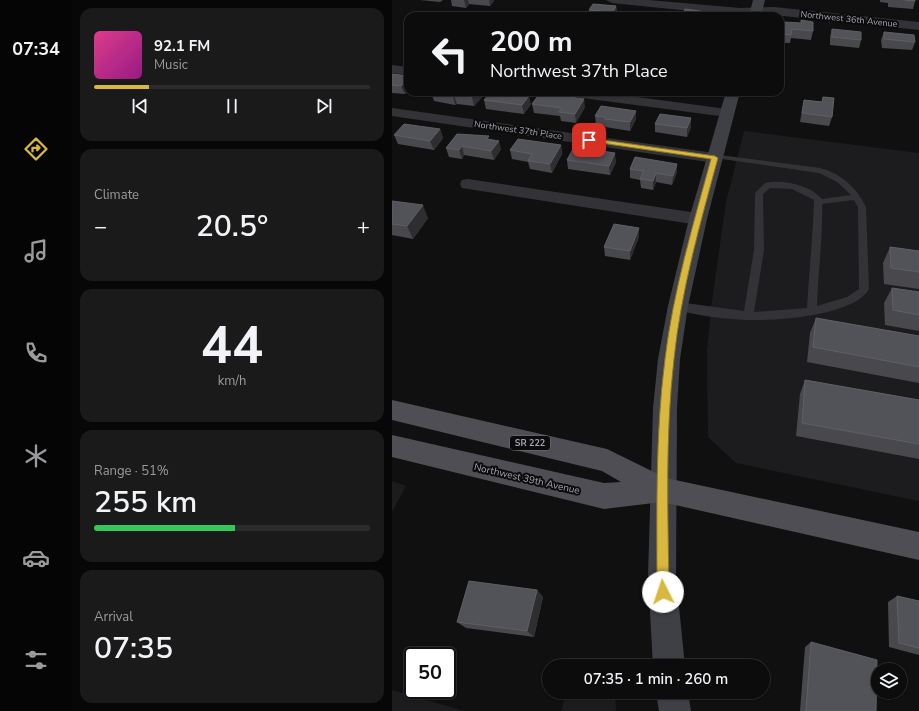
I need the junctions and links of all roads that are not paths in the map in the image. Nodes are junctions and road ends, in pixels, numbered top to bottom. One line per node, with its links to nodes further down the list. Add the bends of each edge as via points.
1 (612, 0): 2 (street, Northwest 36th Avenue, via 740,12)
2 (757, 9): 3 (street, Northwest 36th Avenue)
3 (784, 12)
4 (784, 12): 5 (street, Northwest 36th Avenue)
5 (919, 26)
6 (392, 69): 7 (street)
7 (404, 70)
8 (597, 96): 11 (street)
9 (732, 96): 11 (main road)
10 (392, 112): 12 (street, Northwest 37th Place)
11 (727, 113): 12 (main road)
12 (715, 157): 14 (lane, via 826,172 845,183); 16 (main road)
13 (468, 184): 16 (street)
14 (858, 197): 15 (lane); 18 (lane, via 863,215 864,289 848,301)
15 (818, 202): 18 (lane); 19 (lane, via 818,199 802,189 782,184 768,185 759,193 758,250)
16 (698, 219): 17 (main road)
17 (678, 306): 19 (lane); 22 (main road, via 669,359)
18 (812, 311): 19 (lane, via 790,315)
19 (748, 316)
20 (392, 410): 22 (main road, Northwest 39th Avenue / SR 222, via 607,461)
21 (392, 446): 22 (main road, Northwest 39th Avenue / SR 222, via 604,496)
22 (662, 490): 23 (main road, Northwest 39th Avenue / SR 222); 24 (main road, via 662,577)
23 (919, 546)
24 (668, 659)
25 (673, 699): 26 (main road)
26 (675, 711)

